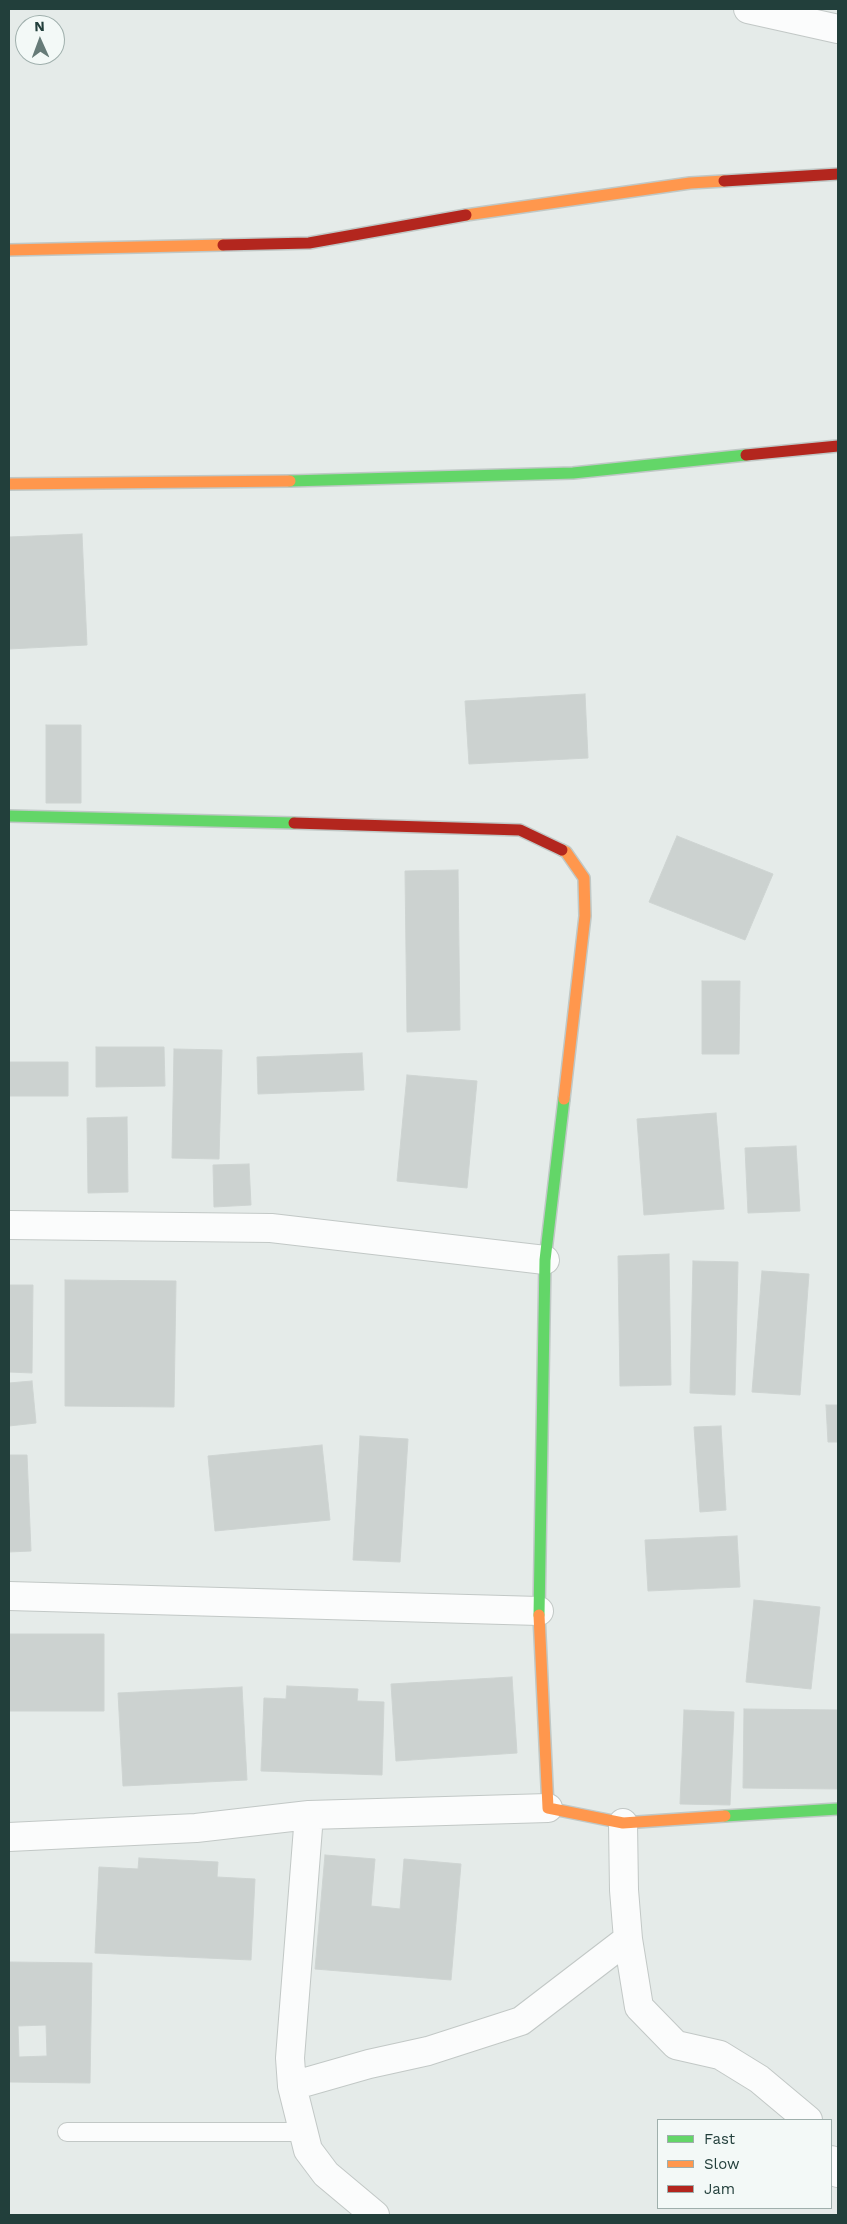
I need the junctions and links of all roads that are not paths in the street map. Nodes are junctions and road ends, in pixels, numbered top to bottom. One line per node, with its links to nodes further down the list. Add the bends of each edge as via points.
1 (748, 9): 2 (street)
2 (838, 29)
3 (838, 174): 4 (street, via 680,185 495,210 309,243)
4 (9, 250)
5 (838, 446): 6 (street, via 573,473 296,481)
6 (9, 484)
7 (9, 816): 9 (street, via 520,830 566,852 584,878 585,916)
8 (9, 1225): 9 (street, via 271,1228)
9 (546, 1260): 11 (street)
10 (9, 1596): 11 (street)
11 (539, 1612): 12 (street)
12 (548, 1808): 14 (street); 15 (street)
13 (838, 1809): 15 (street)
14 (309, 1815): 16 (street, via 196,1828); 18 (street, via 290,2058)
15 (623, 1823): 17 (street)
16 (9, 1837)
17 (628, 1939): 18 (street, via 521,2021 428,2051); 19 (street, via 639,2007 676,2045 720,2054 759,2079)
18 (292, 2086): 21 (street)
19 (807, 2119)
20 (67, 2132): 21 (lane)
21 (303, 2132): 24 (street, via 308,2150 326,2174)
22 (832, 2162): 23 (street)
23 (838, 2173)
24 (375, 2215)

